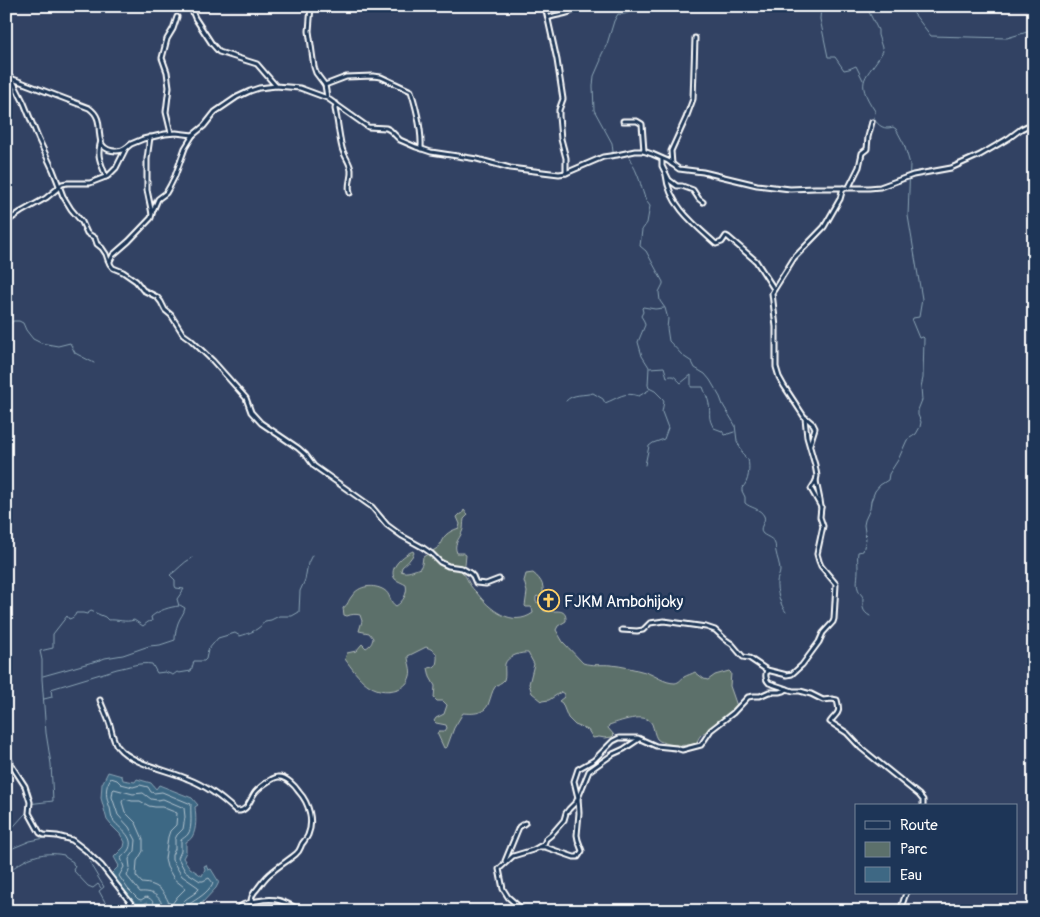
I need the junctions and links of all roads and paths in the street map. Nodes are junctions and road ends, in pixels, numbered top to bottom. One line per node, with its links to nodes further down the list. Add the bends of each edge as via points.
1 (190, 6): 11 (street, via 219,52 257,64)
2 (310, 6): 10 (street, via 309,31 314,67)
3 (545, 6): 6 (street)
4 (575, 9): 6 (street)
5 (178, 17): 17 (street, via 162,58 169,87 166,112)
6 (548, 18): 26 (street, via 562,99 559,116)
7 (695, 38): 25 (street, via 693,99 671,151)
8 (6, 75): 9 (street)
9 (12, 79): 20 (street, via 92,110 98,121); 29 (street)
10 (325, 84): 12 (street); 22 (street, via 346,77 373,76 412,91 419,118)
11 (276, 86): 12 (street, via 300,88); 18 (street, via 259,88 237,97 214,112)
12 (327, 98): 13 (street)
13 (336, 104): 22 (street, via 368,127 386,128 400,140); 32 (street, via 342,149 350,165)
14 (623, 121): 23 (street, via 642,124)
15 (872, 122): 31 (street, via 868,149 863,151)
16 (1034, 125): 31 (street, via 1020,128 980,155 950,168 880,186)
17 (171, 134): 18 (street); 19 (street)
18 (193, 135): 34 (street, via 170,186 158,200)
19 (150, 137): 21 (street); 34 (street, via 147,190)
20 (101, 140): 21 (street, via 110,150); 28 (street, via 99,161)
21 (126, 148): 28 (street, via 116,168)
22 (421, 149): 26 (street, via 510,168)
23 (644, 151): 24 (street); 26 (street, via 604,157)
24 (662, 160): 25 (street); 27 (street)
25 (672, 164): 30 (street, via 679,169 783,188)
26 (566, 173)
27 (666, 176): 33 (street, via 678,186 693,190); 37 (street, via 677,206 688,218 716,244 728,237 756,261)
28 (106, 177): 29 (street, via 90,183 62,184)
29 (59, 188): 35 (street); 36 (street)
30 (843, 188): 31 (street); 37 (street, via 824,227 794,258)
31 (848, 188)
32 (350, 193)
33 (703, 202)
34 (152, 214): 36 (street, via 114,255)
35 (6, 222)
36 (110, 264): 40 (street, via 157,297 183,334 246,398 251,412 261,423 298,448 314,466 372,507 387,525 440,562 462,568 473,576 476,583 486,584)
37 (774, 289): 38 (street, via 776,368)
38 (805, 418): 39 (street); 39 (street, via 815,428)
39 (810, 445): 42 (street, via 817,476 811,489 821,508 823,526 817,554 821,566 836,584 834,619 792,674)
40 (499, 579)
41 (622, 630): 42 (street, via 643,630 656,621 706,627 715,630 743,657)
42 (767, 670): 43 (street, via 765,677 769,683)
43 (787, 689): 45 (street, via 748,697 711,730 701,745 682,750 656,746); 48 (street, via 823,700 837,700 839,711 830,722 848,733 861,748 919,795)
44 (100, 700): 53 (street, via 114,740 125,754 208,787 236,811 244,810 254,793 275,778 281,777 290,782 304,798 310,813 309,834 298,853 260,883)
45 (640, 739): 47 (street, via 589,771); 47 (street, via 619,738 578,769 574,781)
46 (6, 751): 54 (street, via 25,786 29,813 40,832 72,840 91,854)
47 (578, 798): 50 (street); 50 (street, via 577,835 582,851 578,857)
48 (923, 804)
49 (524, 823): 51 (street)
50 (539, 848): 51 (street, via 513,856)
51 (504, 864): 57 (street, via 499,869 503,889)
52 (906, 894): 58 (street)
53 (250, 902): 55 (street); 56 (street, via 275,899)
54 (137, 911)
55 (235, 911)
56 (300, 911)
57 (524, 911)
58 (900, 911)

